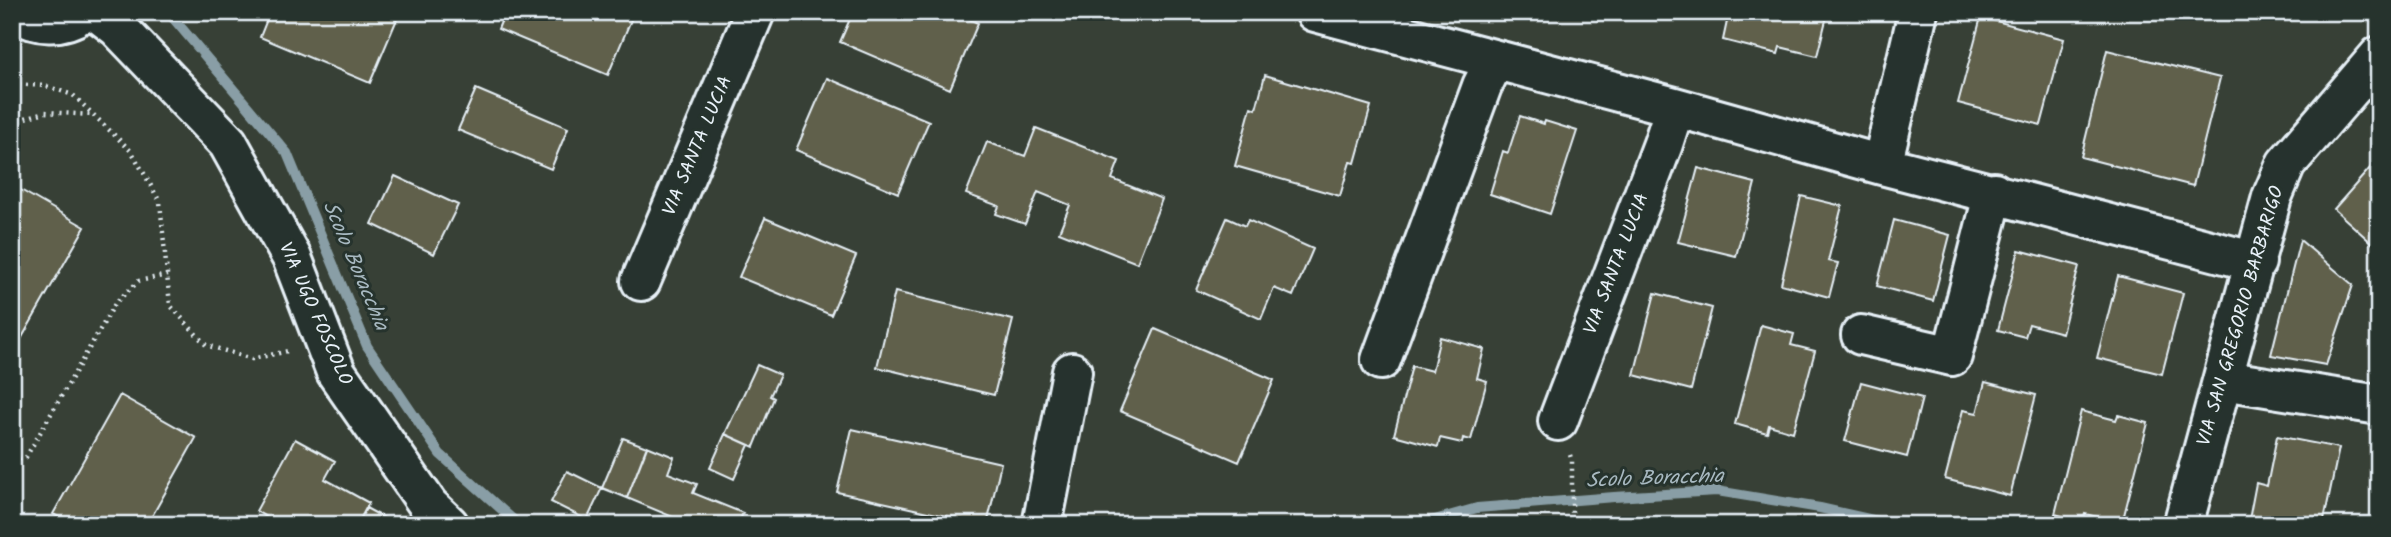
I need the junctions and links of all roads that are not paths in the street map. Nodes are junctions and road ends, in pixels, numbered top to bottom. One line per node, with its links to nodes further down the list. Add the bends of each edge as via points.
1 (83, 12): 6 (street, via 62,22)
2 (97, 12): 20 (street, VIA UGO FOSCOLO, via 118,28 228,143 292,258 336,372 429,506)
3 (755, 12): 13 (street, VIA SANTA LUCIA)
4 (1315, 12): 8 (street)
5 (1918, 12): 10 (street)
6 (25, 24)
7 (2379, 56): 12 (street, VIA SAN GREGORIO BARBARIGO, via 2286,163 2272,197)
8 (1495, 60): 9 (street); 15 (street)
9 (1675, 107): 10 (street); 19 (street, VIA SANTA LUCIA)
10 (1882, 165): 11 (street)
11 (1994, 192): 12 (street); 14 (street, via 1952,355)
12 (2256, 262): 17 (street, VIA SAN GREGORIO BARBARIGO)
13 (641, 281)
14 (1861, 335)
15 (1381, 360)
16 (1072, 372): 21 (street)
17 (2223, 380): 18 (street); 22 (street, VIA SAN GREGORIO BARBARIGO)
18 (2379, 405)
19 (1558, 421)
20 (449, 525)
21 (1042, 525)
22 (2183, 525)

